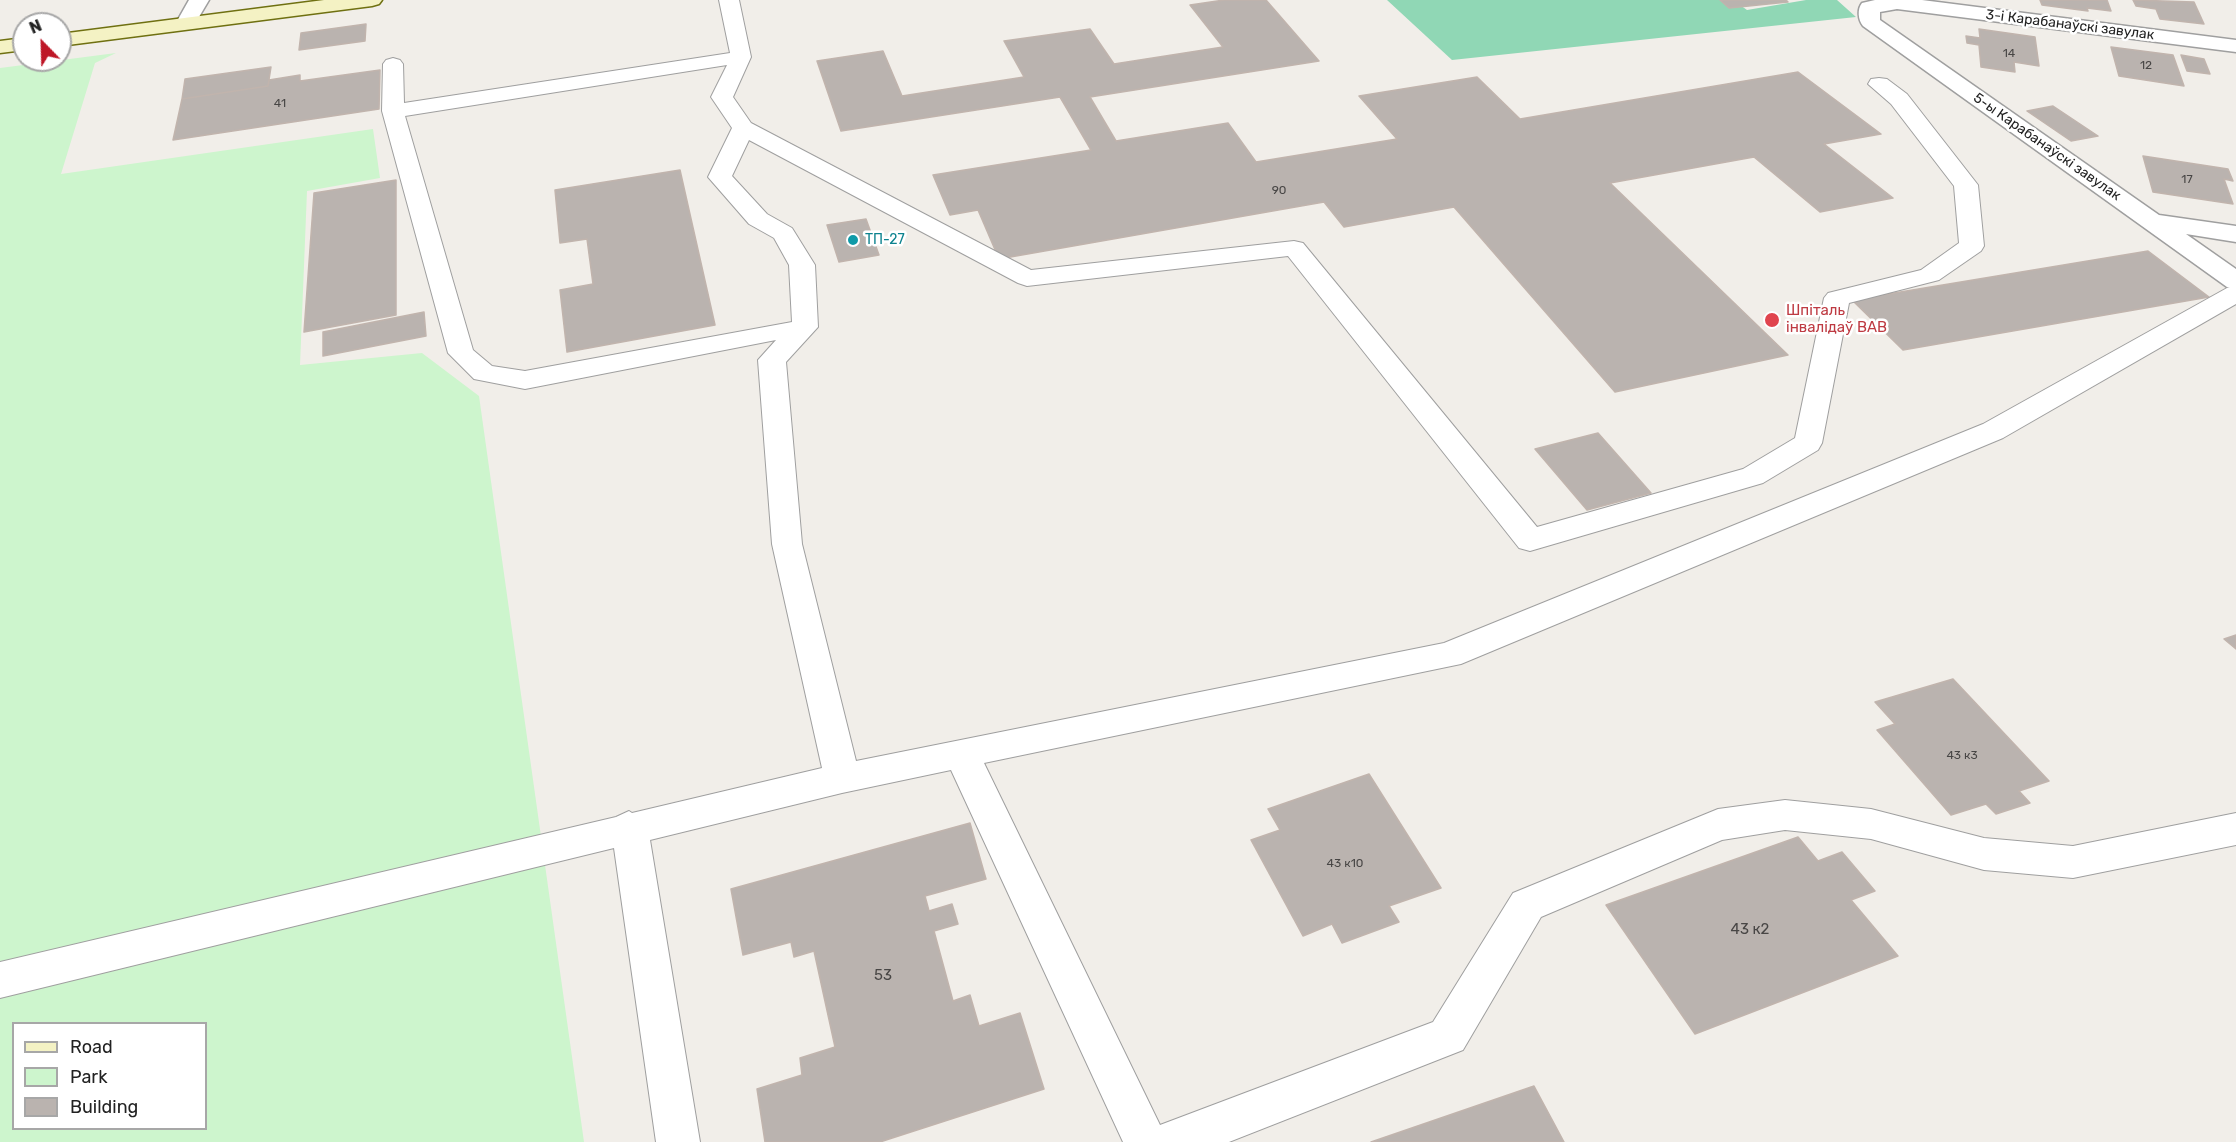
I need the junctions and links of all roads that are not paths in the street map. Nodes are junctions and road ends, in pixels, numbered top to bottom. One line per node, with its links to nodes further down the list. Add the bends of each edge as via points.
1 (199, 0): 5 (street)
2 (372, 0): 5 (main road)
3 (729, 0): 8 (lane)
4 (1869, 7): 7 (street, 3-і Карабанаўскі завулак, via 1897,3); 13 (street, 5-ы Карабанаўскі завулак, via 1870,22)
5 (186, 23): 6 (main road)
6 (72, 38)
7 (2236, 46)
8 (741, 57): 11 (lane); 12 (lane, via 722,98)
9 (393, 64): 11 (lane)
10 (1880, 84): 12 (lane, via 1899,99 1966,185 1972,246 1930,275 1837,298 1808,443 1753,476 1530,540 1294,248 1027,278)
11 (393, 111): 17 (lane, via 461,353 484,373 525,380)
12 (743, 128): 17 (lane, via 720,177 758,219 783,233 802,265)
13 (2152, 221): 14 (street); 15 (street, 5-ы Карабанаўскі завулак)
14 (2236, 234)
15 (2236, 281)
16 (2236, 293): 18 (lane, via 1993,431 1449,655)
17 (805, 327): 19 (lane, via 772,360 787,544)
18 (961, 753): 19 (lane); 24 (lane)
19 (842, 778): 20 (lane)
20 (629, 827): 22 (lane); 23 (lane)
21 (2236, 829): 25 (lane, via 2073,862 1984,854 1850,821 1785,815 1718,825 1527,905 1448,1036)
22 (0, 980)
23 (678, 1142)
24 (1145, 1142)
25 (1171, 1142)

